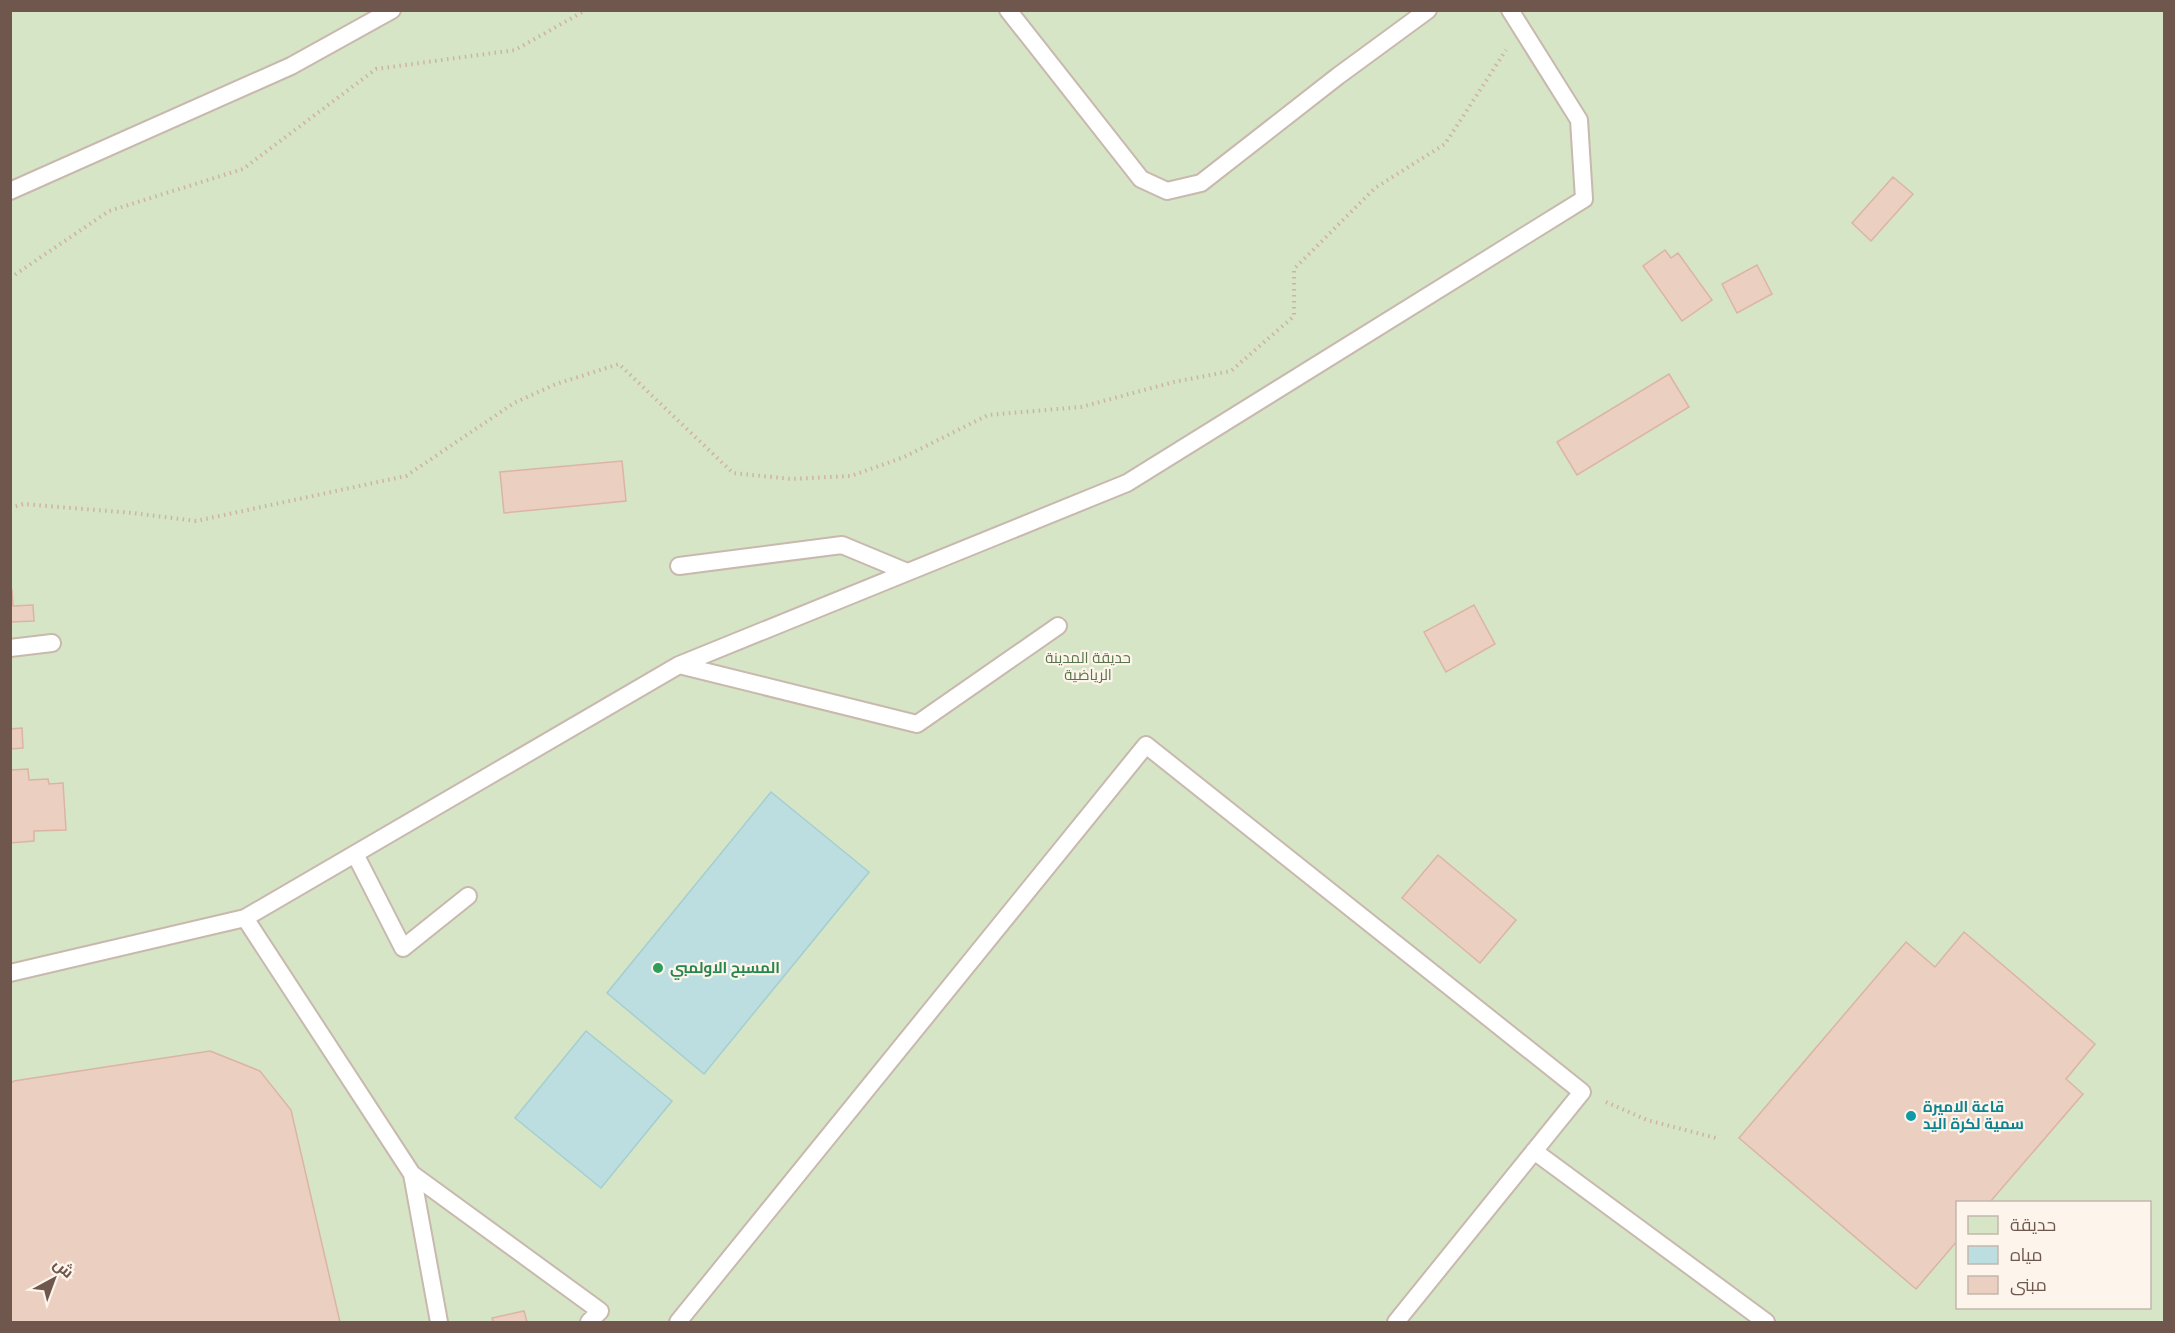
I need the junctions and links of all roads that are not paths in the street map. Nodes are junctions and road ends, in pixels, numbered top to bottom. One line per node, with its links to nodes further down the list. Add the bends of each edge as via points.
1 (392, 10): 5 (lane, via 291,66)
2 (1008, 10): 3 (lane, via 1142,179 1167,190 1201,183)
3 (1428, 10)
4 (1514, 17): 7 (lane, via 1579,120 1584,199 1126,483)
5 (10, 191)
6 (679, 566): 7 (lane, via 842,545)
7 (907, 572): 11 (lane)
8 (1058, 626): 11 (lane, via 917,724)
9 (52, 643): 10 (lane)
10 (10, 648)
11 (679, 664): 12 (lane)
12 (355, 854): 13 (lane, via 403,948); 14 (lane)
13 (468, 896)
14 (245, 918): 15 (lane); 17 (lane)
15 (10, 973)
16 (1534, 1151): 20 (lane, via 1582,1092 1146,745); 21 (lane); 22 (lane)
17 (412, 1174): 18 (lane); 19 (lane, via 600,1311)
18 (439, 1323)
19 (589, 1323)
20 (678, 1323)
21 (1396, 1323)
22 (1766, 1323)

